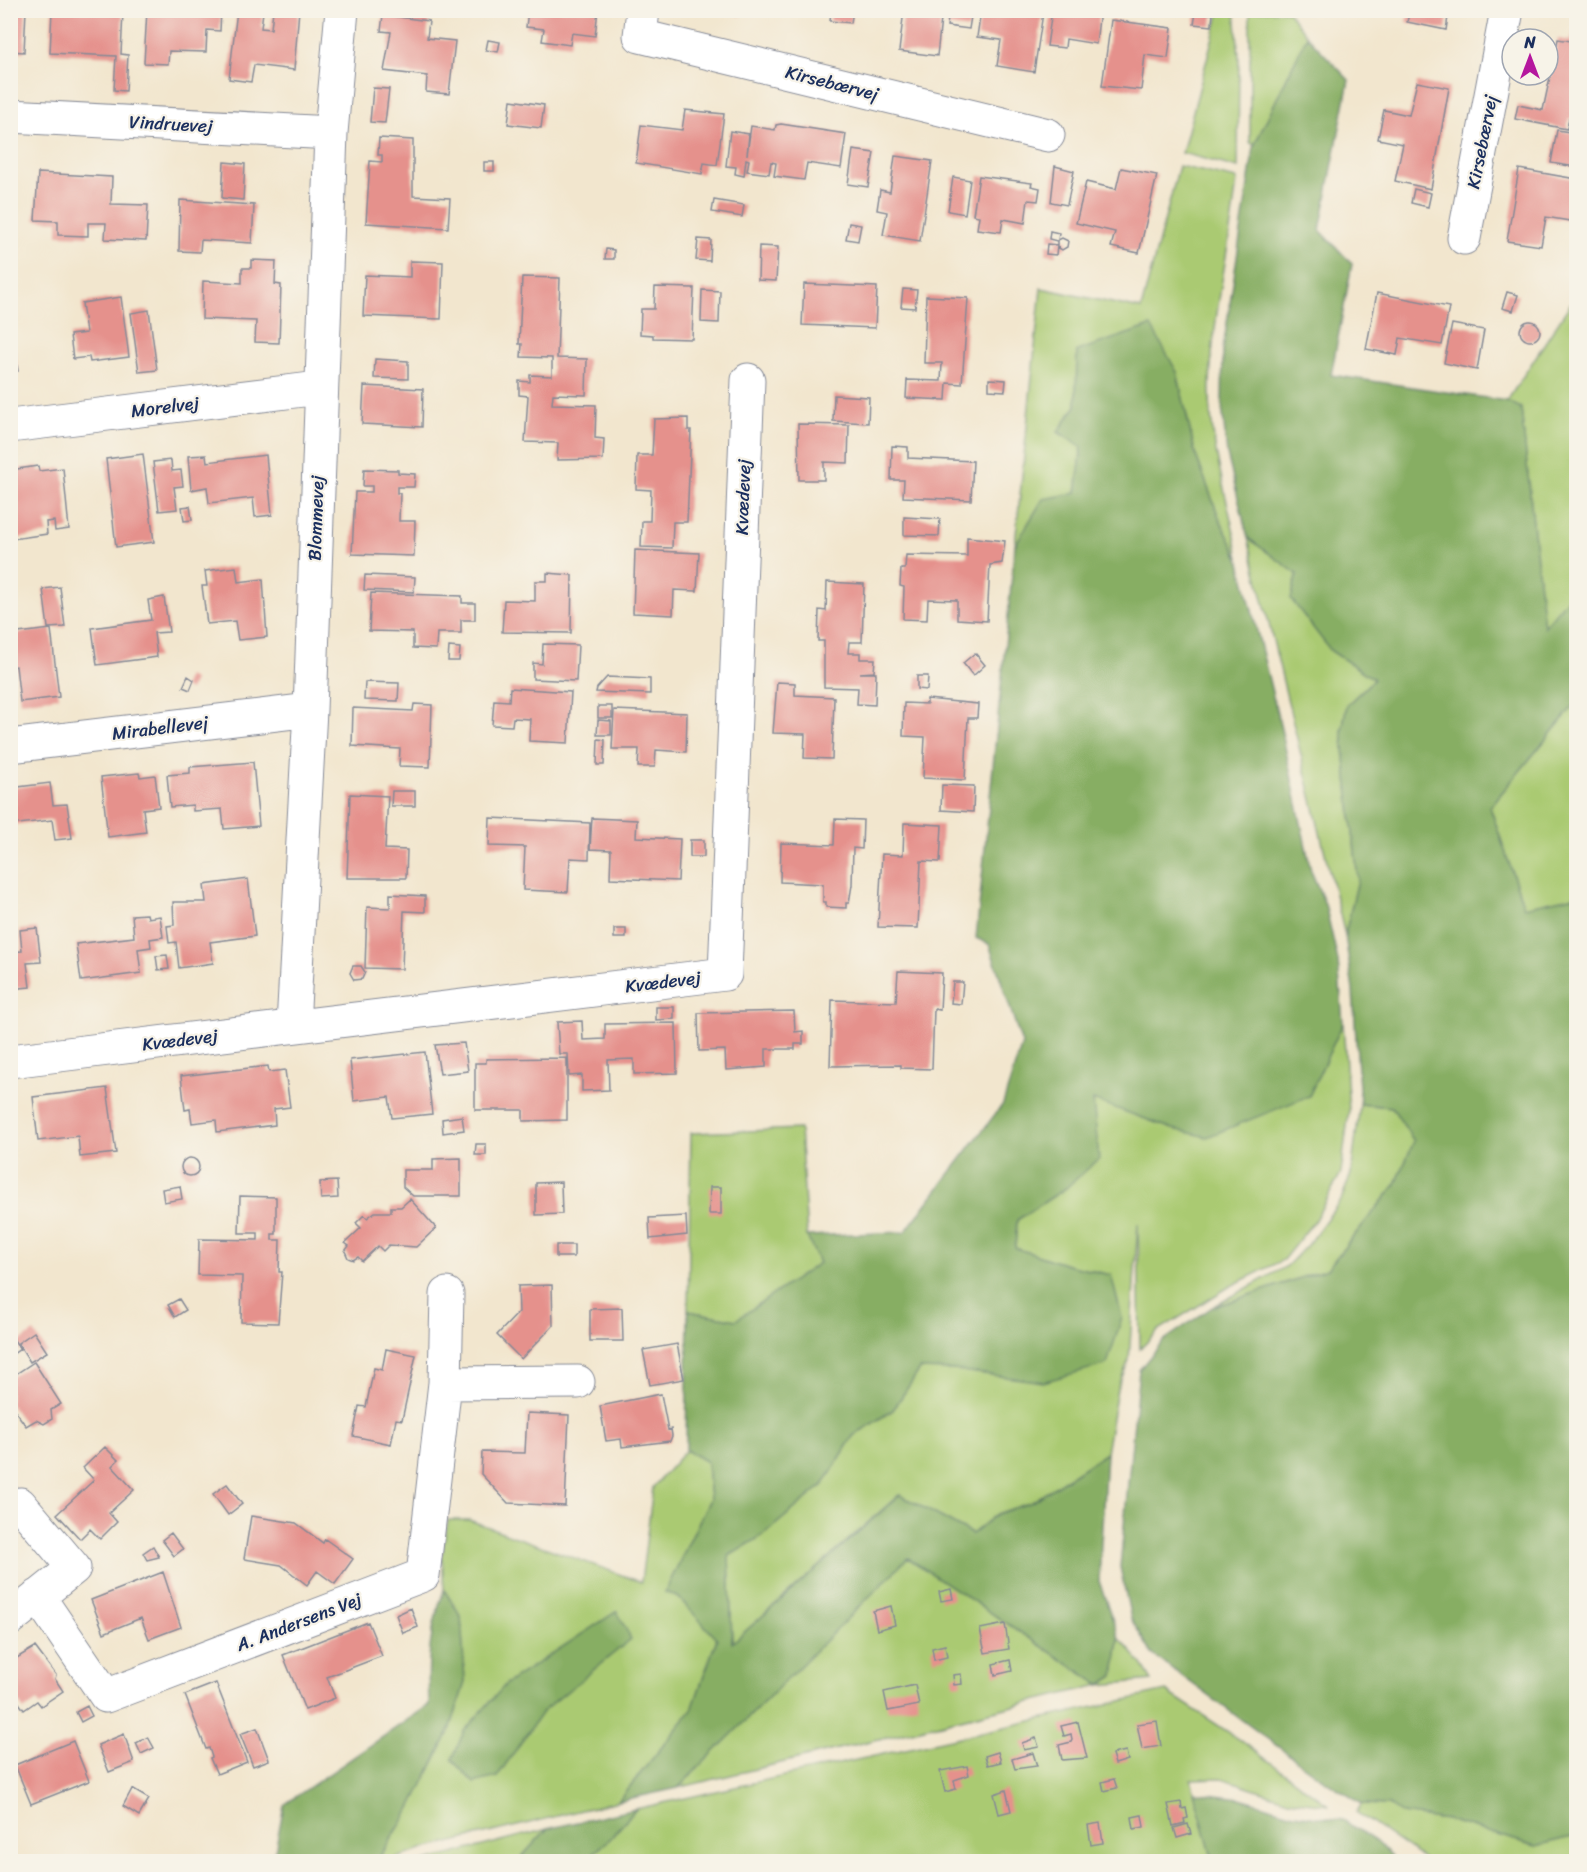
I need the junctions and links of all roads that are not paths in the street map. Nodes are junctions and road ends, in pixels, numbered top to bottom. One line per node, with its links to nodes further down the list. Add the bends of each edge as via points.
1 (342, 10): 5 (street, Blommevej)
2 (643, 10): 6 (street, Kirsebærvej, via 640,36)
3 (1507, 10): 7 (street, Kirsebærvej)
4 (10, 116): 5 (street, Vindruevej)
5 (331, 133): 9 (street, Blommevej)
6 (1048, 135)
7 (1464, 238)
8 (748, 380): 13 (street, Kvædevej, via 725,974)
9 (320, 388): 10 (street, Morelvej); 11 (street, Blommevej)
10 (10, 426)
11 (310, 710): 12 (street, Mirabellevej); 13 (street, Blommevej)
12 (10, 747)
13 (293, 1026): 14 (street, Kvædevej)
14 (10, 1061)
15 (447, 1293): 17 (street, A. Andersens Vej)
16 (578, 1382): 17 (street)
17 (445, 1383): 19 (street, A. Andersens Vej, via 423,1575 106,1696)
18 (20, 1504): 19 (street, via 74,1568)
19 (38, 1596): 20 (street)
20 (10, 1619)

